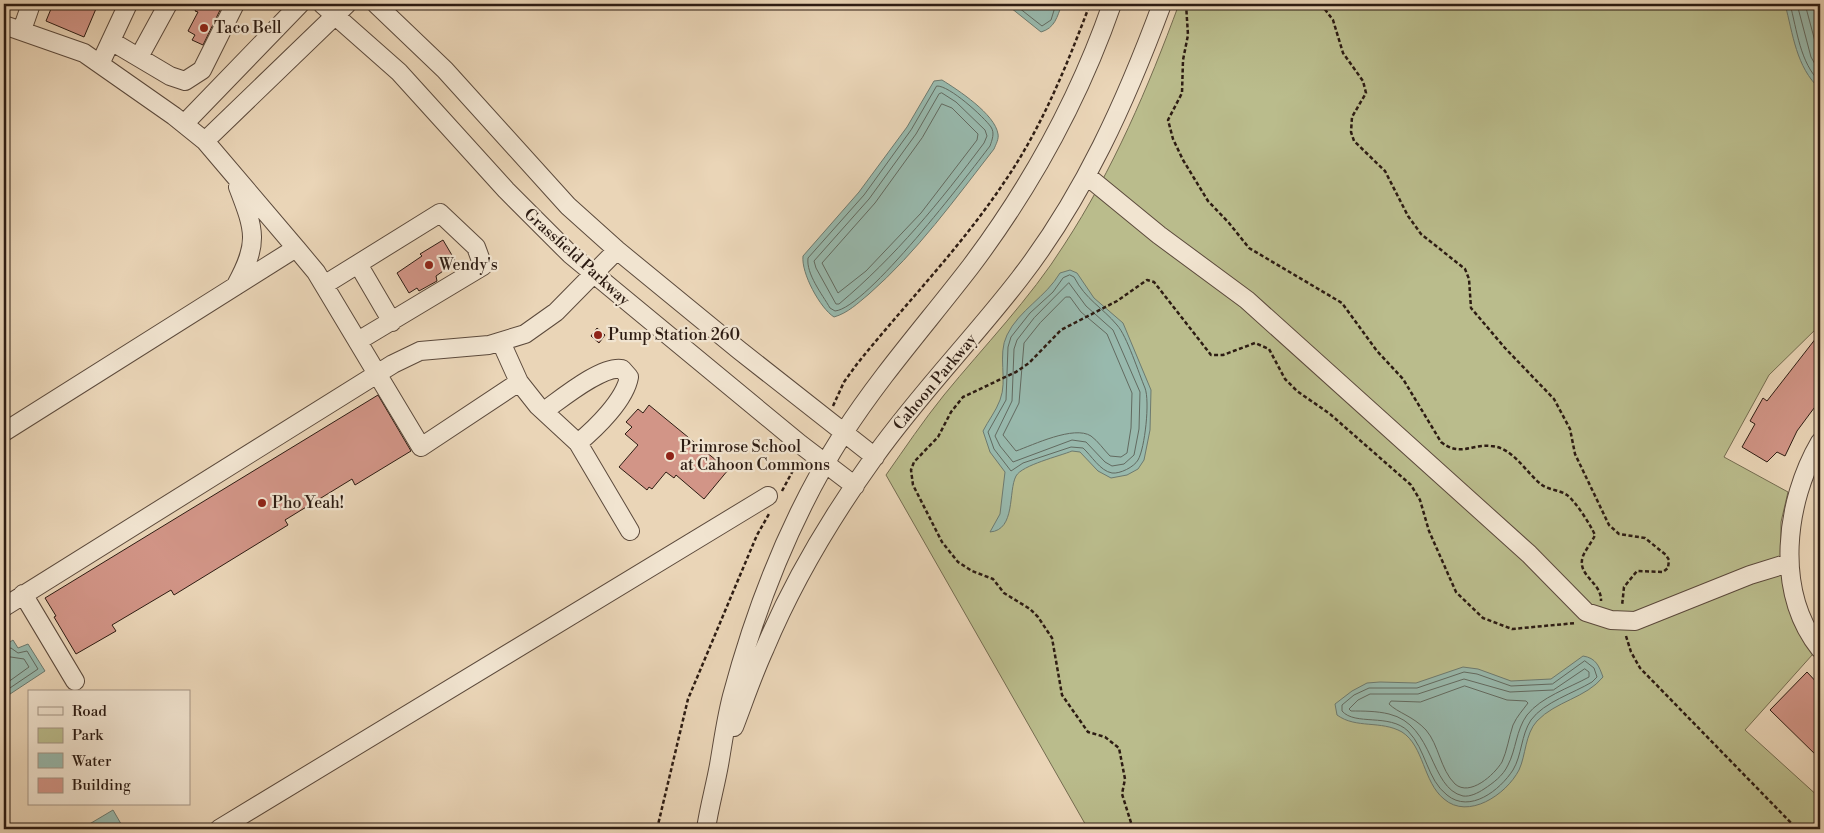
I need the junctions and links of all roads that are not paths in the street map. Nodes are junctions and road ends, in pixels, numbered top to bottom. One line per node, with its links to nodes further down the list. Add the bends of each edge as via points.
1 (31, 4): 11 (street)
2 (128, 4): 12 (street)
3 (168, 4): 13 (street)
4 (235, 4): 13 (street, via 196,76 185,81)
5 (300, 4): 15 (street)
6 (376, 4): 20 (street, Grassfield Parkway, via 445,70 568,206)
7 (1112, 4): 32 (street, Cahoon Parkway, via 1066,114 1018,200)
8 (1162, 4): 18 (street, Cahoon Parkway, via 1114,124)
9 (335, 7): 16 (street); 22 (street, Grassfield Parkway, via 528,214)
10 (4, 24): 11 (street)
11 (22, 30): 14 (street, via 84,53)
12 (111, 41): 13 (street); 14 (street)
13 (139, 58)
14 (100, 64): 15 (street)
15 (184, 124): 16 (street)
16 (205, 141): 17 (street)
17 (232, 173): 19 (street); 24 (street, via 249,215 253,235 250,259)
18 (1087, 176): 35 (street, Cahoon Parkway, via 1020,279 924,392); 40 (street, via 1152,230 1247,300 1529,554 1586,612 1636,621 1750,575)
19 (296, 248): 23 (street); 24 (street)
20 (617, 250): 22 (street); 32 (street, Grassfield Parkway)
21 (358, 264): 23 (street); 25 (street); 25 (street, via 440,213 476,246 483,266)
22 (593, 275): 27 (street, via 556,312 524,334); 36 (street, Grassfield Parkway)
23 (324, 285): 26 (street)
24 (236, 286): 31 (street)
25 (392, 322): 26 (street)
26 (358, 341): 28 (street)
27 (501, 342): 28 (street, via 420,351); 29 (street)
28 (378, 374): 29 (street, via 421,447); 41 (street)
29 (519, 382): 30 (street)
30 (544, 411): 34 (street); 34 (street, via 602,373 615,367 622,369 629,376 627,387 595,428)
31 (4, 432)
32 (844, 433): 35 (street, Grassfield Parkway); 36 (street, Cahoon Parkway)
33 (1820, 442): 40 (street, via 1795,503)
34 (578, 443): 39 (street)
35 (875, 457): 37 (street, Cahoon Parkway)
36 (825, 464): 37 (street, Grassfield Parkway); 45 (street, Cahoon Parkway, via 755,622 731,698)
37 (855, 486): 45 (street, Cahoon Parkway, via 784,607)
38 (773, 501): 46 (street)
39 (630, 531)
40 (1789, 563): 43 (street, via 1797,601 1808,630)
41 (23, 594): 42 (street); 44 (street)
42 (4, 607)
43 (1820, 649)
44 (74, 681)
45 (719, 768): 47 (street, Cahoon Parkway)
46 (219, 829)
47 (706, 829)

